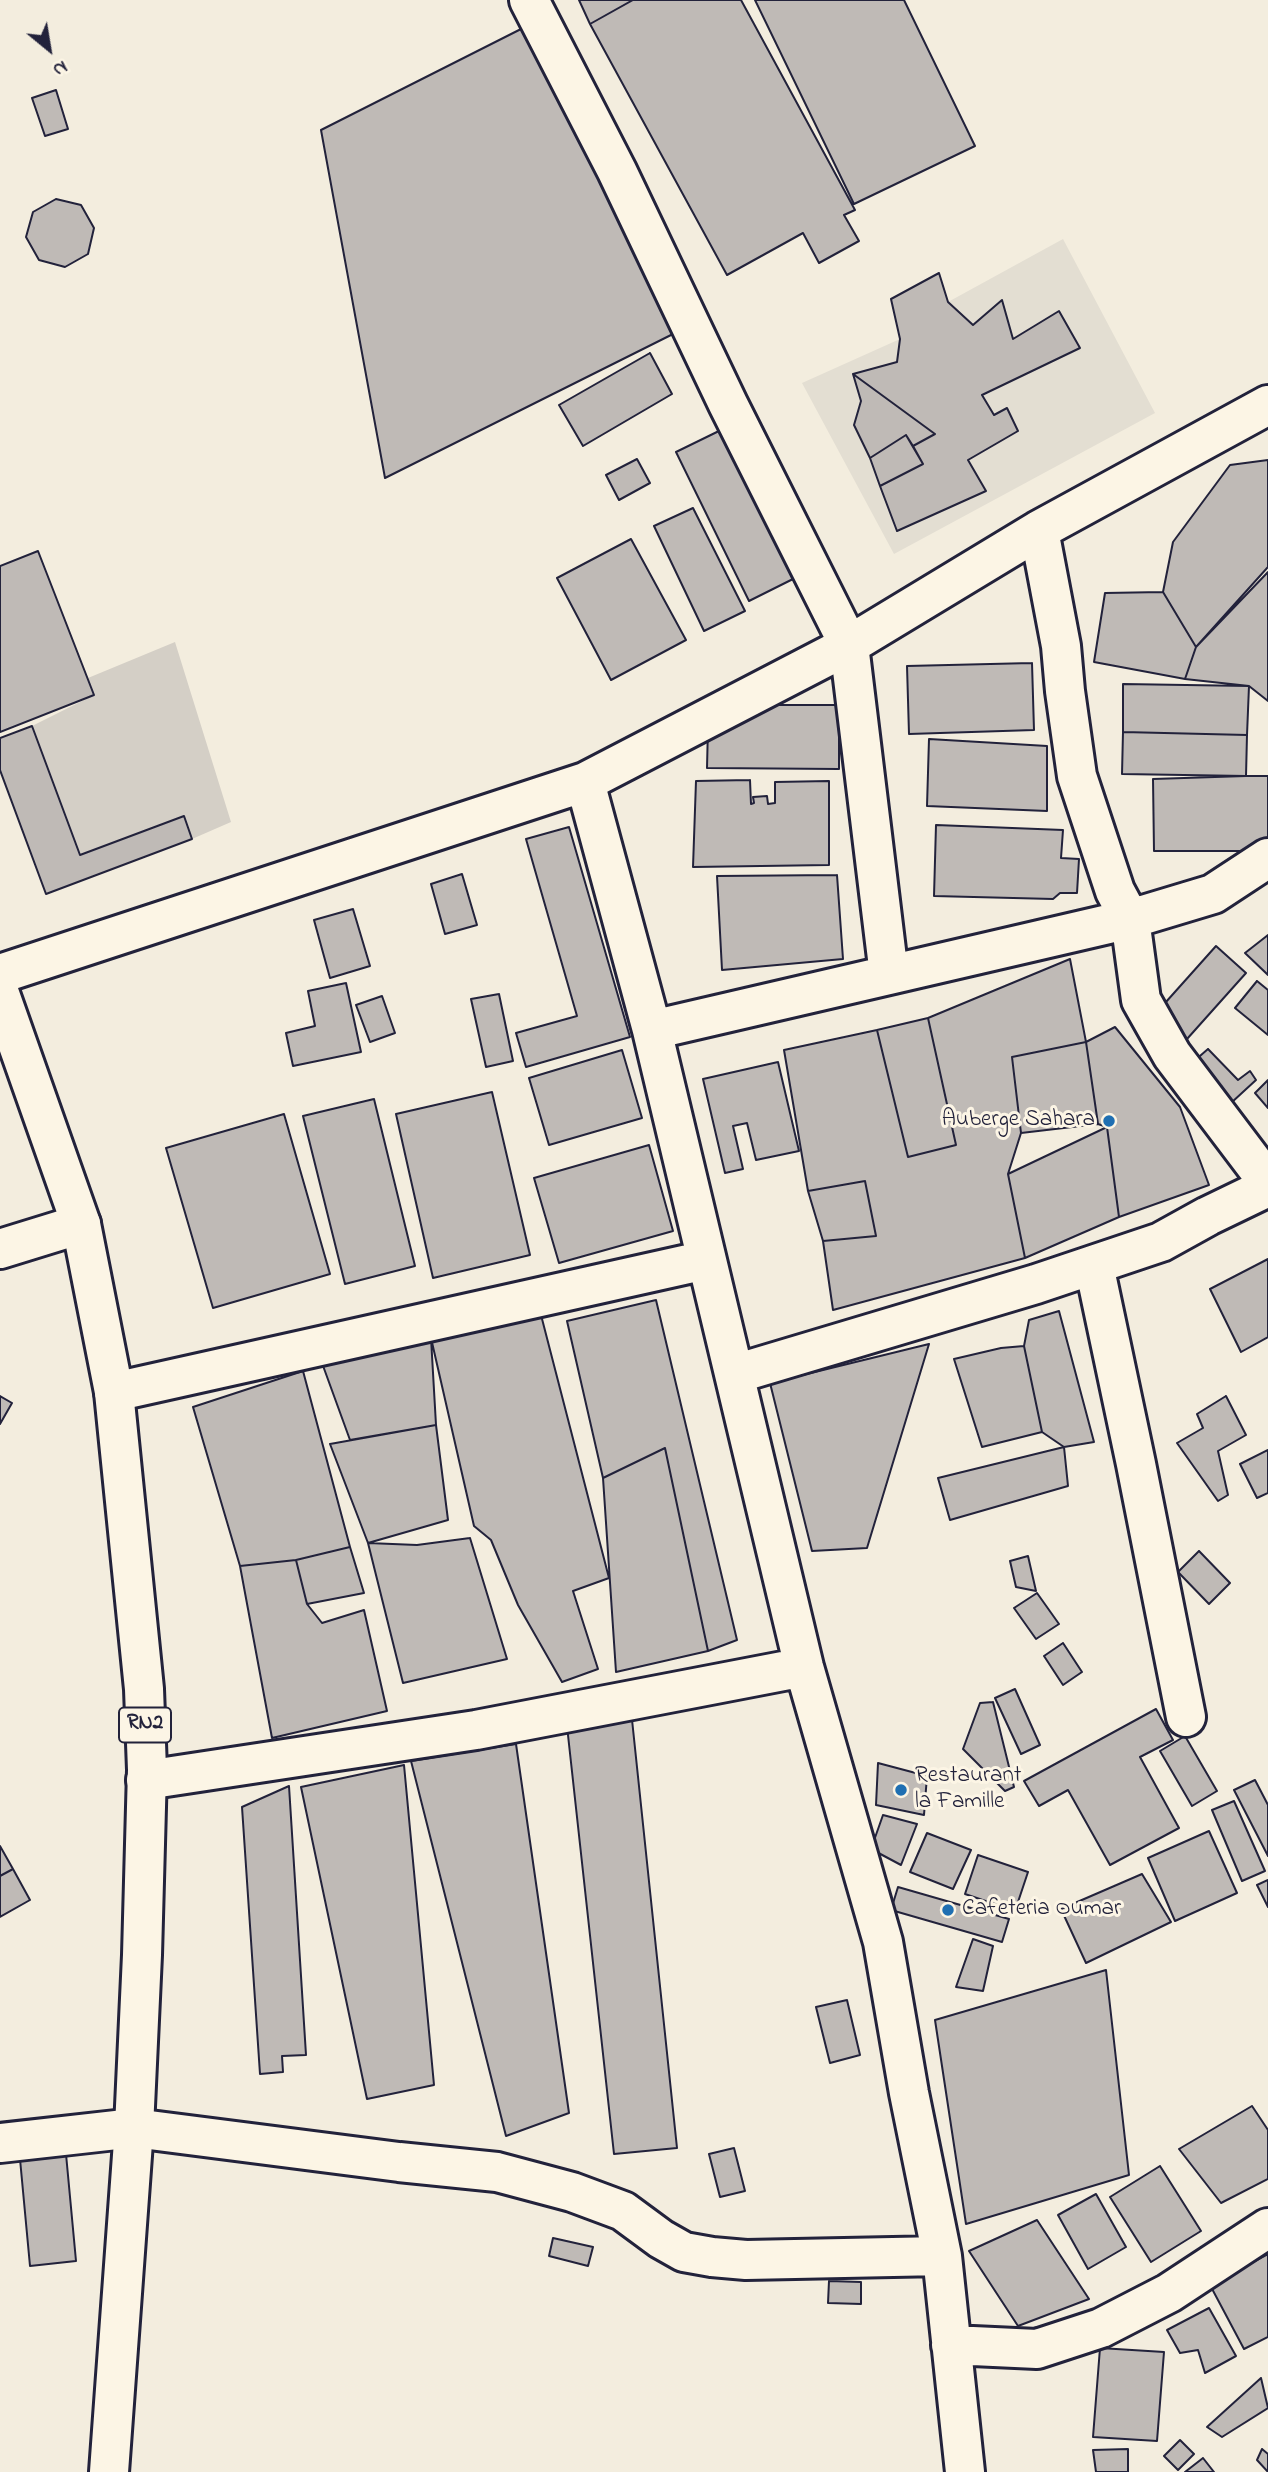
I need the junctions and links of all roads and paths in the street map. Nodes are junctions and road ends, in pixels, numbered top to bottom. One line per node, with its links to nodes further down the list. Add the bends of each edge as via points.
1 (530, 0): 4 (main road)
2 (1268, 405): 3 (main road)
3 (1039, 530): 4 (main road); 7 (main road, via 1061,646 1077,776 1115,891)
4 (849, 645): 5 (main road); 9 (main road)
5 (585, 782): 8 (main road); 11 (main road)
6 (1268, 858): 7 (main road, via 1213,894)
7 (1130, 919): 9 (main road); 12 (main road, via 1141,1000 1172,1055)
8 (0, 974)
9 (889, 975): 11 (main road)
10 (0, 995): 13 (main road, RN2)
11 (652, 1030): 15 (main road)
12 (1268, 1184): 16 (main road, via 1161,1242)
13 (81, 1224): 14 (main road); 18 (main road, RN2)
14 (0, 1250)
15 (706, 1261): 17 (main road); 18 (main road)
16 (1094, 1265): 17 (main road); 20 (main road)
17 (735, 1374): 19 (main road)
18 (114, 1392): 21 (main road, RN2, via 144,1689)
19 (804, 1667): 21 (main road, via 476,1730); 25 (main road, via 883,1942)
20 (1185, 1717)
21 (146, 1780): 22 (main road, RN2)
22 (134, 2128): 23 (main road); 25 (main road, via 497,2172 623,2211 684,2252 712,2257); 27 (main road, RN2)
23 (0, 2143)
24 (1268, 2228): 26 (main road, via 1169,2293 1101,2328 1037,2349)
25 (942, 2256): 26 (main road)
26 (951, 2345): 28 (main road)
27 (109, 2472)
28 (965, 2472)

